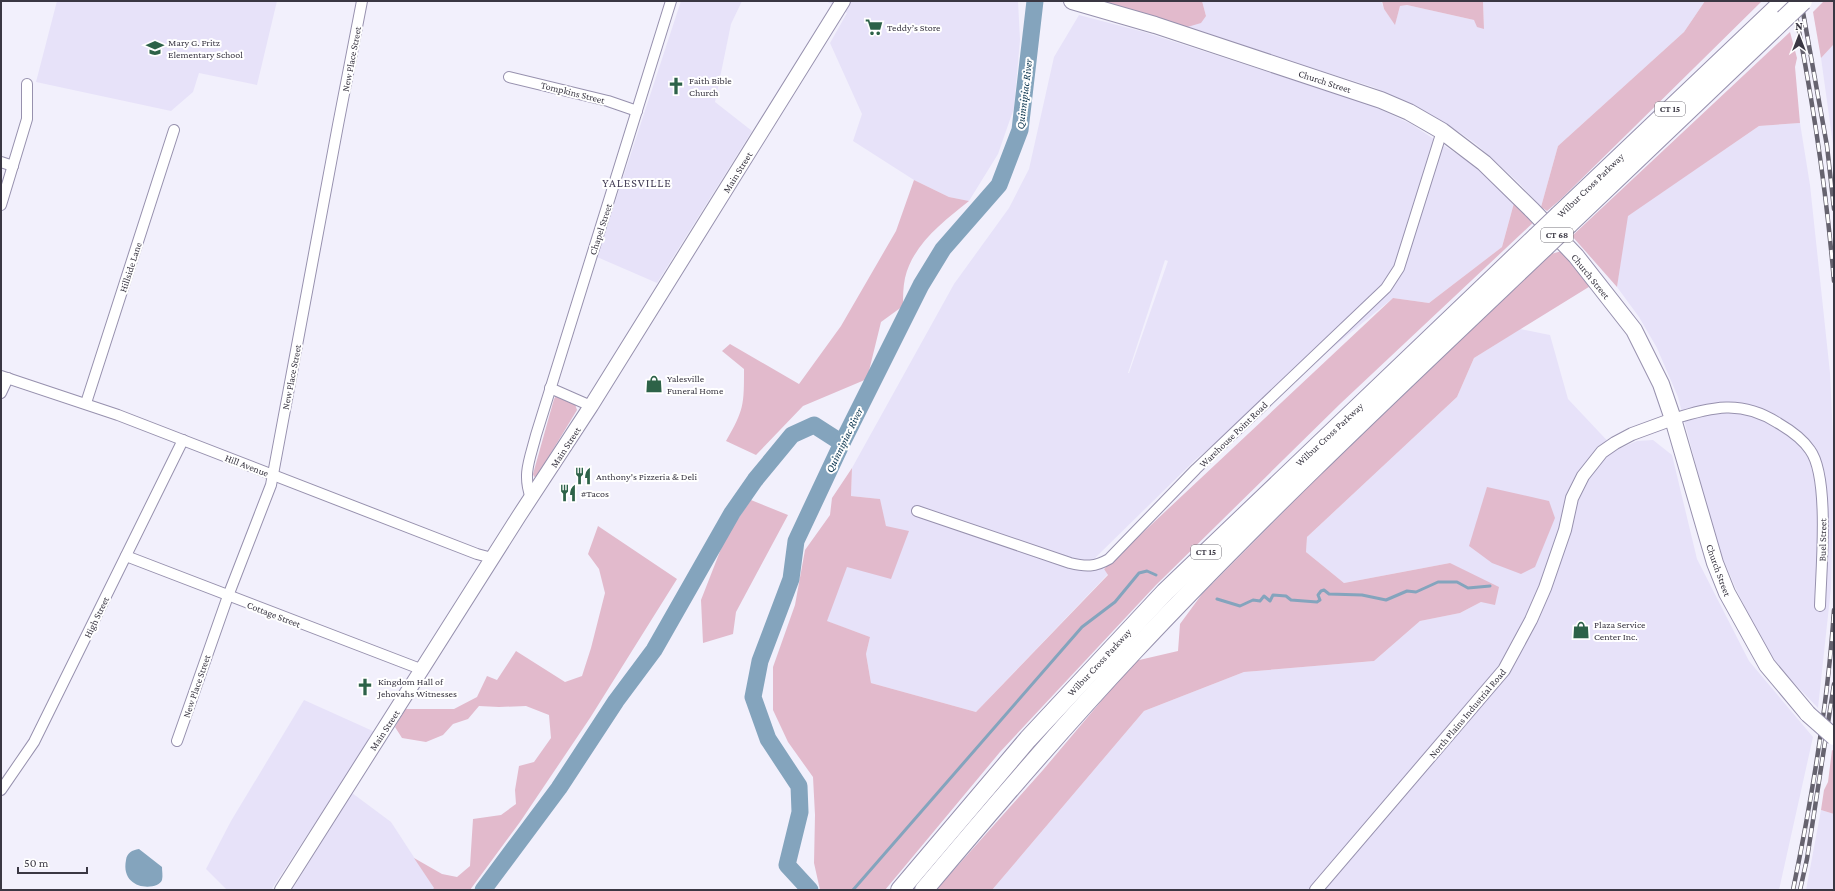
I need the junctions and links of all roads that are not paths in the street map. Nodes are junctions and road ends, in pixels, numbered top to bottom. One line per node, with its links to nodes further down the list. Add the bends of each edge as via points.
1 (362, 1): 24 (street, New Place Street)
2 (671, 1): 9 (street, Chapel Street)
3 (843, 1): 21 (main road, Main Street)
4 (1072, 1): 11 (main road, Church Street / CT 68, via 1381,100)
5 (1804, 1): 6 (highway, Wilbur Cross Parkway / CT 15, bridge)
6 (1781, 6): 15 (highway, Wilbur Cross Parkway / CT 15); 15 (highway, Wilbur Cross Parkway / CT 15, via 1719,63)
7 (509, 77): 9 (street, Tompkins Street, via 608,101)
8 (27, 84): 13 (street, via 27,119)
9 (637, 111): 18 (street, Chapel Street)
10 (174, 130): 20 (street, Hillside Lane)
11 (1442, 131): 22 (main road, Church Street / CT 68, via 1484,163 1517,194 1597,282 1634,330 1661,384); 26 (street, Warehouse Point Road, via 1399,268 1386,288 1196,469 1109,559 1086,567)
12 (1, 162): 13 (street)
13 (13, 166): 14 (street)
14 (1, 205)
15 (1564, 219): 16 (highway, Wilbur Cross Parkway / CT 15, bridge)
16 (1540, 242): 36 (highway, Wilbur Cross Parkway / CT 15, via 1165,592 1028,739); 37 (highway, Wilbur Cross Parkway / CT 15, via 1183,600 1049,745)
17 (5, 377): 19 (street); 20 (street, Hill Avenue)
18 (550, 388): 21 (street); 25 (street, Chapel Street, via 526,474 526,486)
19 (1, 393)
20 (86, 403): 23 (street, Hill Avenue)
21 (591, 406): 25 (main road, Main Street)
22 (1673, 420): 30 (street, Buel Street, via 1720,407 1739,408 1759,413 1783,426 1805,443 1815,458 1820,475); 32 (main road, Church Street / CT 68, bridge, via 1715,563 1727,593 1767,665 1808,714); 38 (street, North Plains Industrial Road, via 1632,434 1615,443 1602,452 1583,476 1572,498 1565,530 1542,594 1504,670)
23 (183, 440): 24 (street, Hill Avenue); 27 (street, High Street)
24 (274, 475): 28 (street, Hill Avenue); 29 (street, New Place Street)
25 (531, 498): 28 (main road, Main Street)
26 (917, 511)
27 (126, 556): 29 (street, Cottage Street); 34 (street, High Street, via 34,742)
28 (492, 558): 31 (main road, Main Street)
29 (228, 596): 31 (street, Cottage Street); 33 (street, New Place Street)
30 (1820, 606)
31 (423, 670): 35 (main road, Main Street)
32 (1834, 737)
33 (177, 741)
34 (1, 790)
35 (282, 890)
36 (900, 890)
37 (924, 890)
38 (1316, 890)

